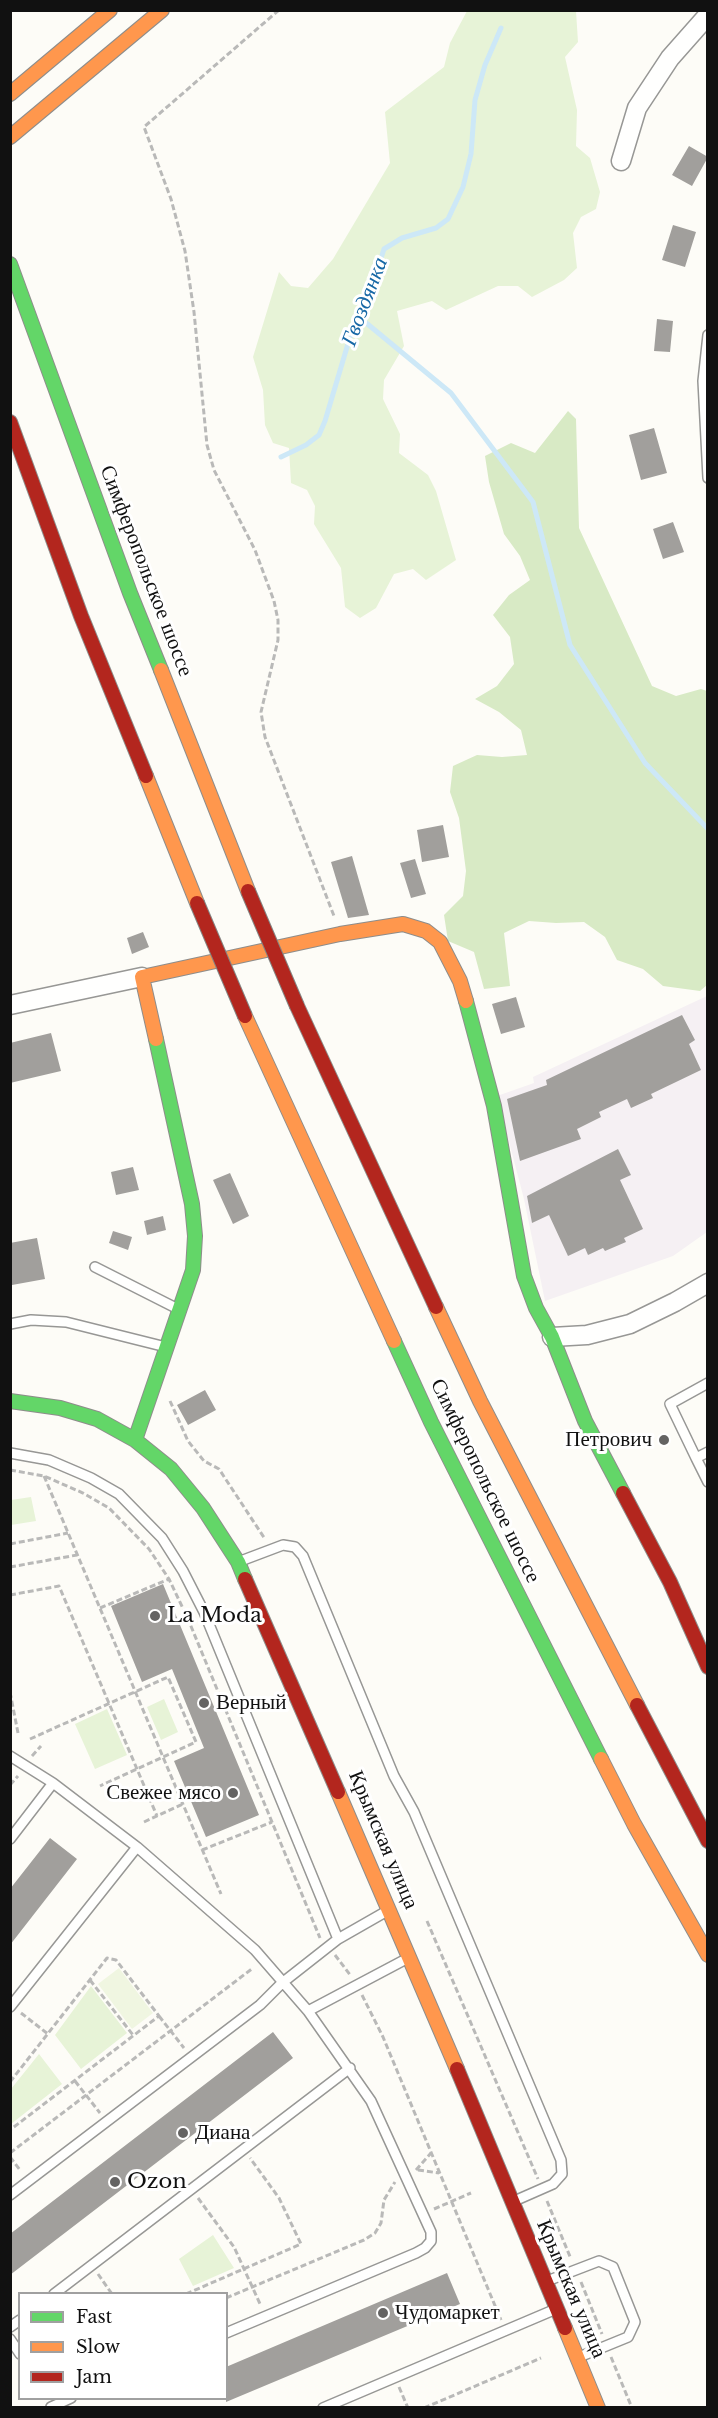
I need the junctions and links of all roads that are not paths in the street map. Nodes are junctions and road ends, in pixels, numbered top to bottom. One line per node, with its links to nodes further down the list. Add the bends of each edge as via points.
1 (110, 10): 4 (main road)
2 (162, 10): 5 (main road)
3 (708, 15): 6 (street, via 670,58 637,108)
4 (10, 94)
5 (10, 137)
6 (621, 161)
7 (10, 264): 31 (main road, Симферопольское шоссе, bridge, via 130,593 297,1005 480,1401)
8 (708, 335): 10 (lane, via 703,381)
9 (10, 422): 35 (main road, Симферопольское шоссе, bridge, via 81,616 245,1016 431,1422 634,1824)
10 (708, 478)
11 (142, 976): 12 (street); 15 (main road, via 193,1215 193,1270); 17 (main road, via 340,933 403,924 426,931 440,942 460,981 494,1106 524,1276)
12 (10, 1005)
13 (95, 1267): 15 (lane)
14 (708, 1283): 17 (street, via 630,1324 587,1335)
15 (178, 1309): 18 (main road)
16 (10, 1324): 18 (lane, via 32,1320 66,1322)
17 (552, 1337): 27 (main road, via 585,1420 670,1582)
18 (166, 1347): 21 (main road)
19 (708, 1383): 24 (lane, via 670,1404)
20 (10, 1401): 21 (main road, Крымская улица, via 60,1408 97,1419)
21 (135, 1440): 26 (main road, Крымская улица, via 171,1469 203,1508)
22 (708, 1452): 24 (lane)
23 (10, 1453): 34 (lane, via 49,1460 91,1478 119,1494 162,1538 204,1612)
24 (696, 1458): 25 (lane)
25 (708, 1482)
26 (238, 1562): 33 (main road, Крымская улица); 42 (lane, via 284,1545 295,1547 303,1556 394,1776 414,1812 561,2160 562,2174 553,2184)
27 (708, 1667)
28 (10, 1756): 29 (lane)
29 (53, 1784): 30 (lane); 32 (lane)
30 (10, 1839)
31 (708, 1841)
32 (137, 1847): 37 (lane, via 255,1950); 38 (lane)
33 (390, 1910): 34 (lane); 36 (main road, Крымская улица)
34 (338, 1939): 37 (lane)
35 (708, 1955)
36 (410, 1957): 39 (lane); 42 (main road, Крымская улица)
37 (282, 1983): 39 (lane); 41 (lane, via 260,2005)
38 (11, 2006)
39 (308, 2011): 40 (lane)
40 (350, 2068): 44 (lane); 46 (lane, via 371,2101 431,2232 430,2241 425,2248)
41 (10, 2195)
42 (512, 2202): 43 (main road, Крымская улица)
43 (545, 2282): 45 (main road, Крымская улица); 47 (lane, via 599,2261 613,2267 635,2322 628,2337)
44 (57, 2292)
45 (556, 2309): 47 (main road, Крымская улица); 50 (lane)
46 (228, 2332)
47 (577, 2358): 51 (main road, Крымская улица)
48 (67, 2400): 49 (lane)
49 (51, 2407)
50 (323, 2408)
51 (598, 2408)

